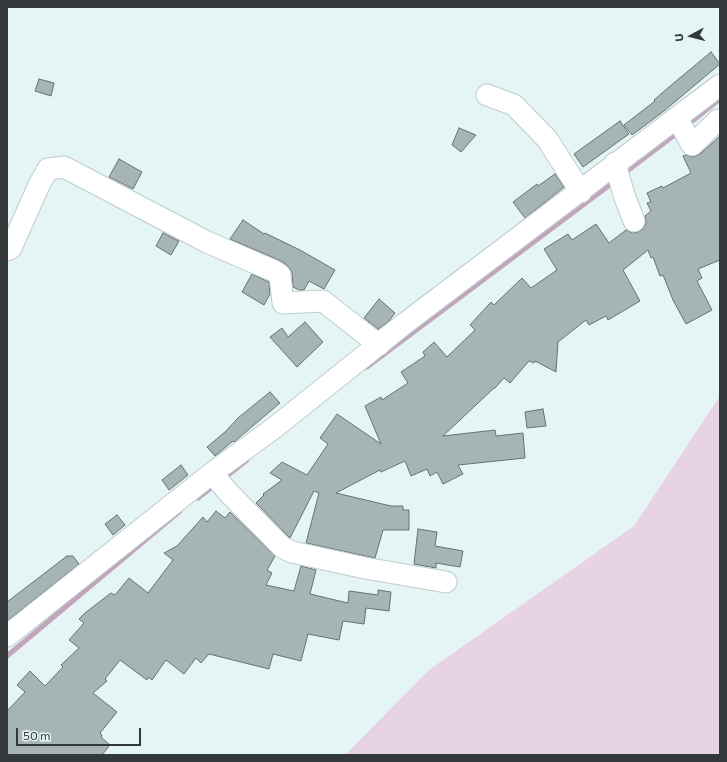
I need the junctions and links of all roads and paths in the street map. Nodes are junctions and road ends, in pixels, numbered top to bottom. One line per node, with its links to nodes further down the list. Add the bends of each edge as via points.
1 (720, 85): 4 (street)
2 (487, 95): 6 (street, via 514,105 547,139)
3 (718, 120): 4 (street, via 692,145)
4 (681, 126): 5 (street)
5 (616, 167): 6 (street); 7 (street)
6 (581, 192): 9 (street)
7 (634, 220)
8 (7, 250): 9 (street, via 11,248 48,169 64,167 207,242 274,271 280,275 283,303 323,302)
9 (380, 345): 10 (street)
10 (212, 473): 11 (street, via 282,547 292,552); 12 (street)
11 (446, 582)
12 (7, 636)

